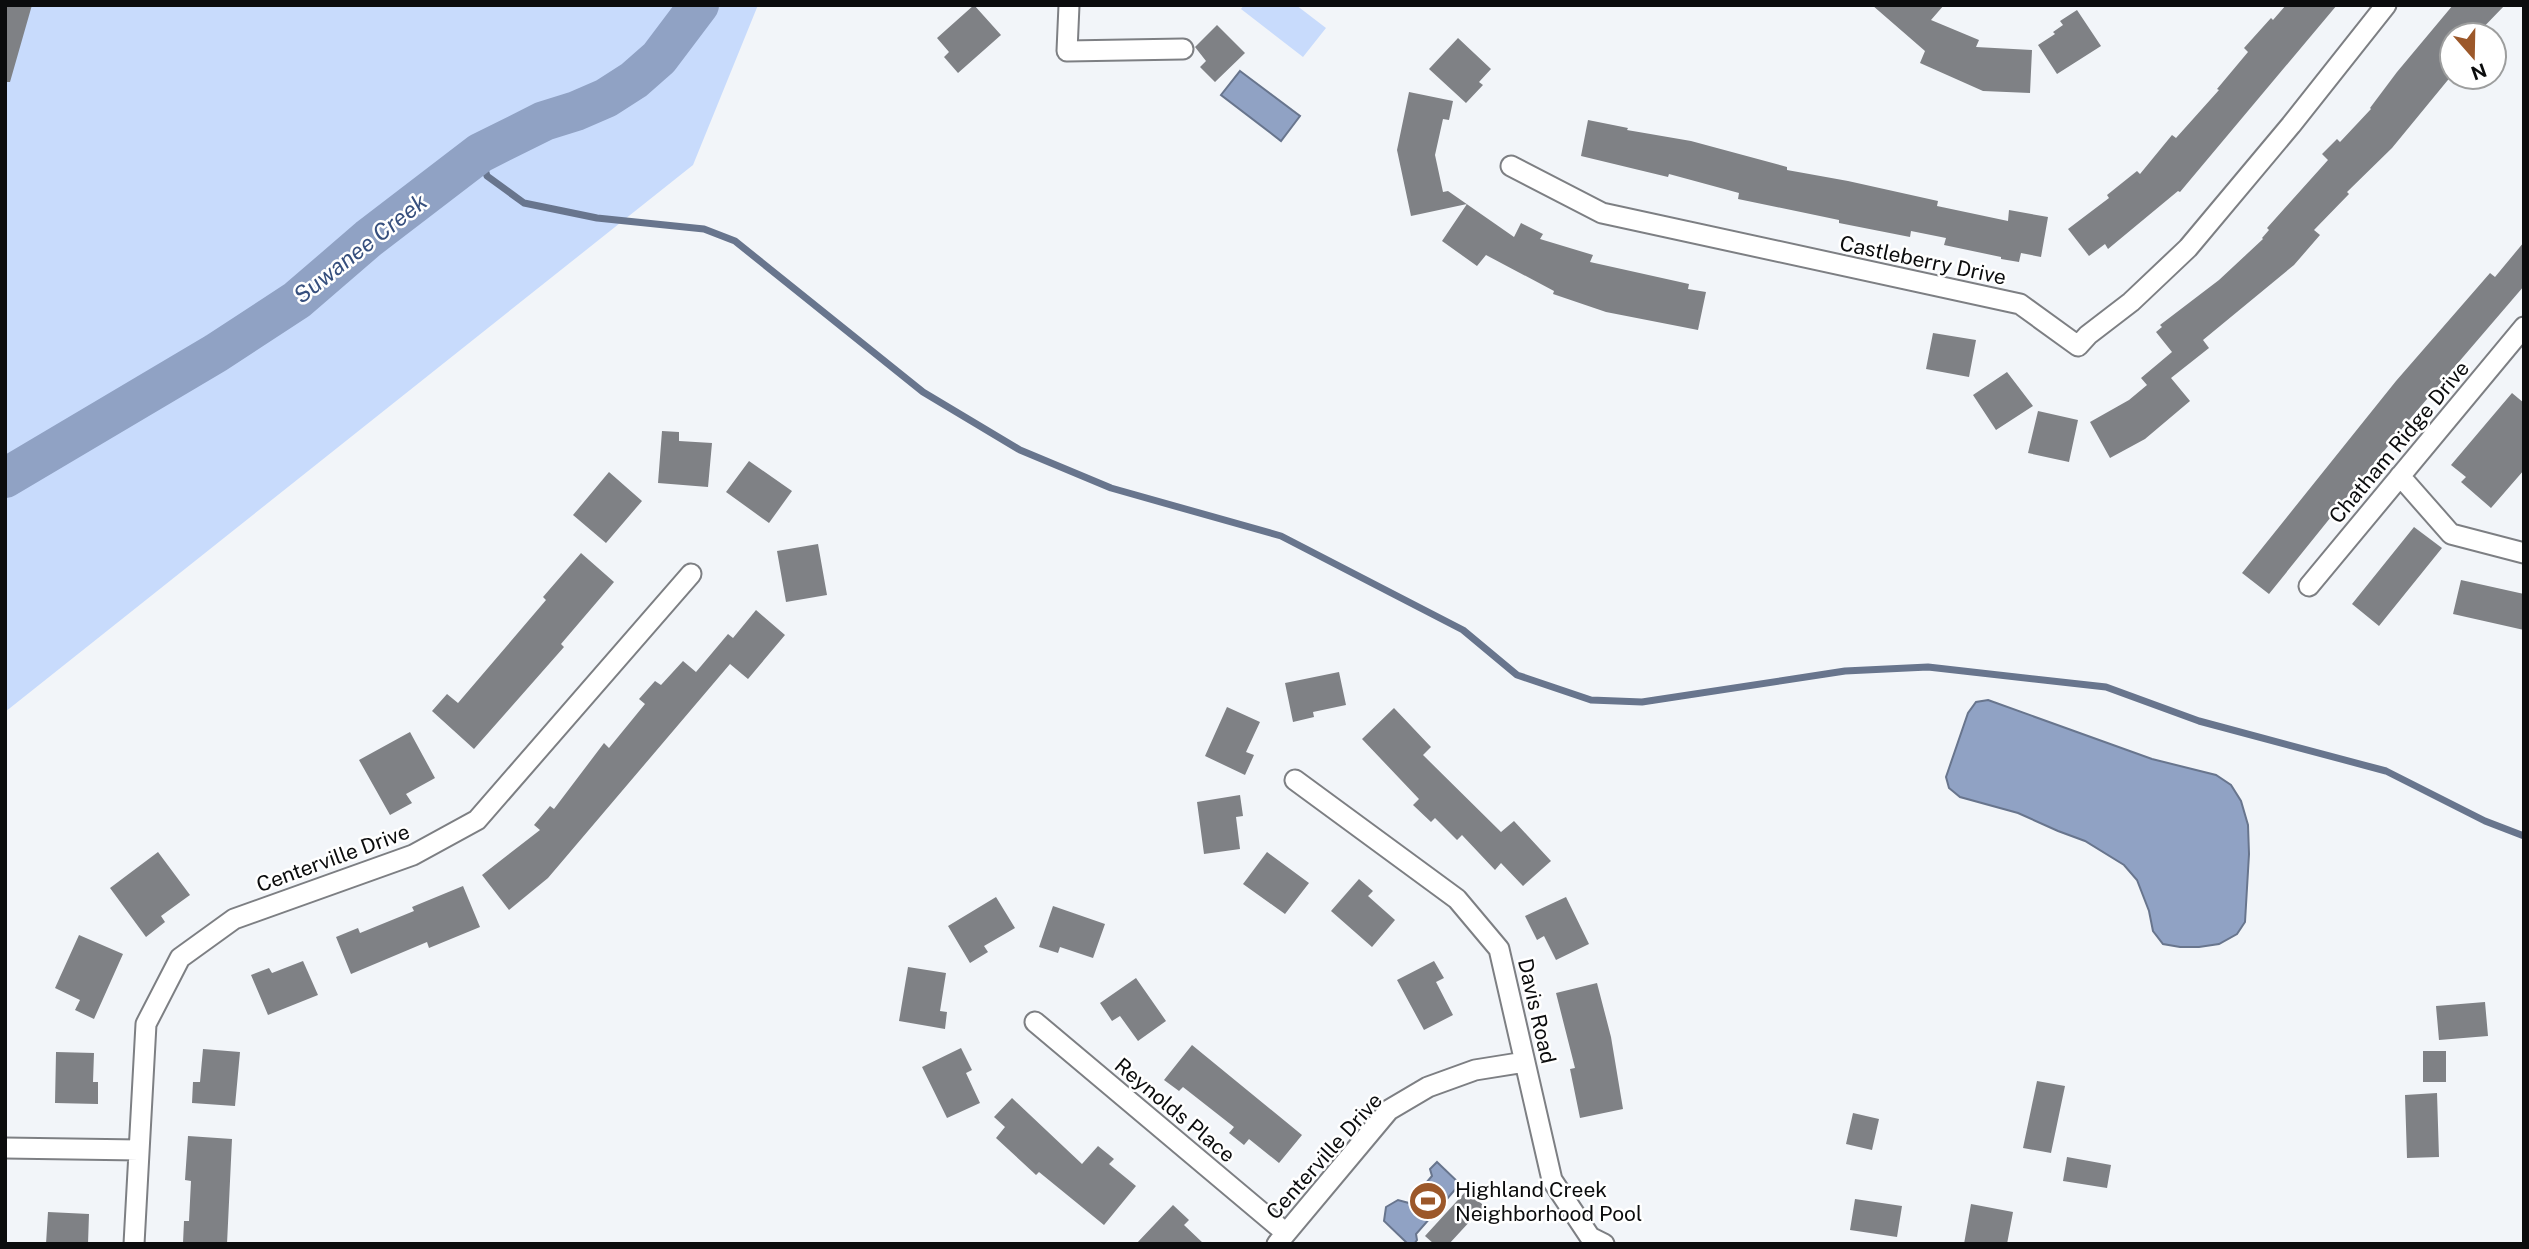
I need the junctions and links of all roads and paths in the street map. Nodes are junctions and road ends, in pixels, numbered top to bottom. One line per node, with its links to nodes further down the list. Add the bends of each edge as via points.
1 (1069, 5): 3 (street, via 1067,51)
2 (2386, 5): 4 (street, Castleberry Drive, via 2188,248 2078,346 2020,304 1602,213)
3 (1183, 49)
4 (1511, 166)
5 (2524, 327): 6 (street, Chatham Ridge Drive)
6 (2400, 476): 7 (street, via 2451,534); 9 (street, Chatham Ridge Drive)
7 (2524, 553)
8 (691, 574): 14 (street, Centerville Drive, via 477,820 413,855 234,919 180,957 146,1024)
9 (2309, 586)
10 (1295, 780): 12 (street, Davis Road, via 1457,899 1499,949)
11 (1035, 1021): 15 (street, Reynolds Place)
12 (1525, 1062): 15 (street, Centerville Drive, via 1475,1070 1428,1087 1389,1110); 17 (street, Davis Road, via 1552,1180 1590,1237)
13 (5, 1148): 14 (street)
14 (139, 1150): 16 (street, Centerville Drive)
15 (1281, 1238)
16 (134, 1244)
17 (1604, 1244)

